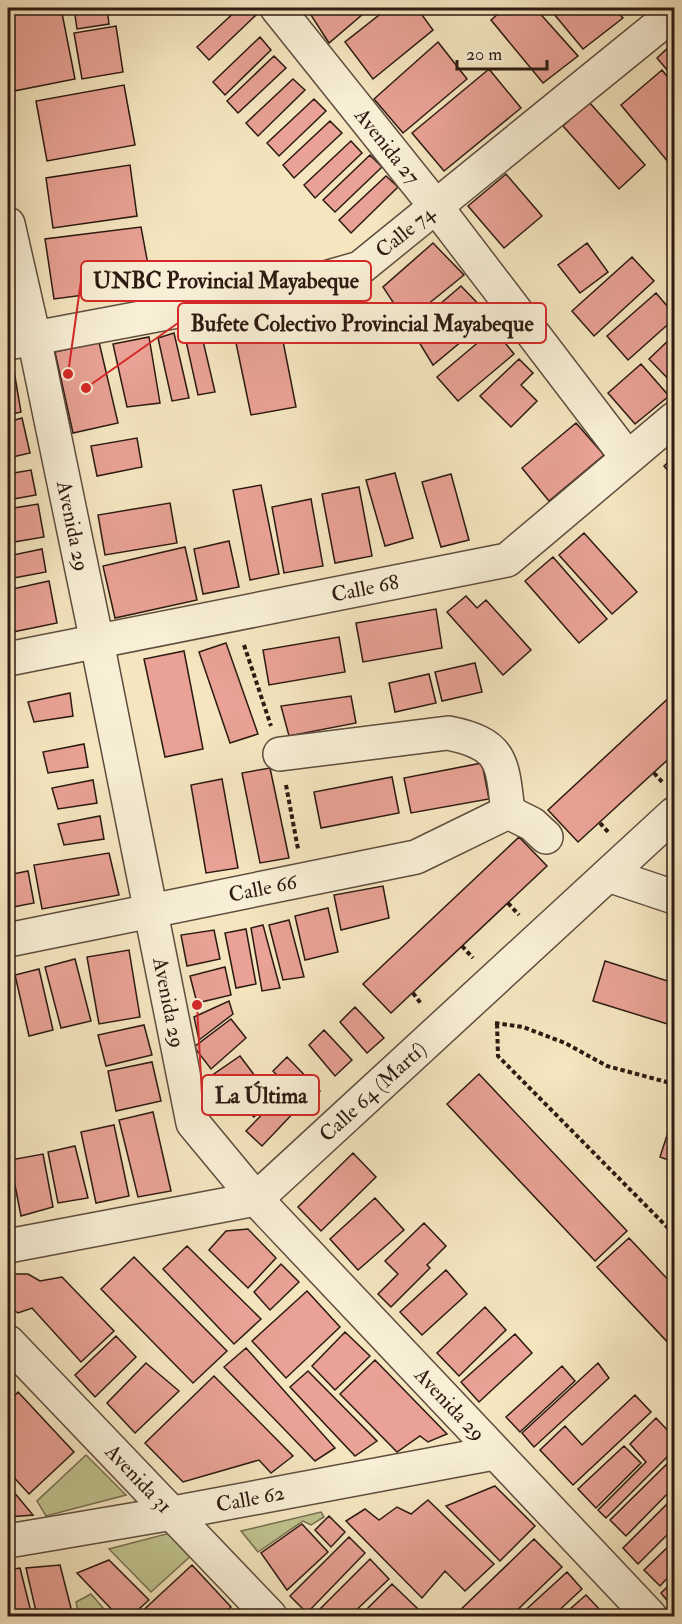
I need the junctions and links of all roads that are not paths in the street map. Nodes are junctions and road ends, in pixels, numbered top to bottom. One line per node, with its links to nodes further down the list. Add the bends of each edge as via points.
1 (277, 8): 3 (street, Avenida 27)
2 (675, 13): 3 (street, Calle 74)
3 (437, 208): 5 (street, Calle 74, via 360,268 273,293); 7 (street, Avenida 27)
4 (8, 224): 5 (street, Avenida 29)
5 (21, 340): 8 (street, Avenida 29)
6 (675, 419): 7 (street, Calle 68)
7 (627, 457): 8 (street, Calle 68, via 507,560)
8 (97, 642): 9 (street, Calle 68); 16 (street, Avenida 29)
9 (8, 659)
10 (280, 754): 11 (street, via 448,733 471,738 490,747 499,762)
11 (508, 812): 13 (street, via 532,824); 16 (street, Calle 66, via 416,857)
12 (675, 814): 14 (street, Calle 64 (Martí))
13 (546, 837)
14 (608, 875): 15 (street); 18 (street, Calle 64 (Martí))
15 (675, 897)
16 (150, 910): 17 (street, Calle 66); 18 (street, Avenida 29, via 193,1124)
17 (8, 940)
18 (256, 1198): 19 (street); 21 (street, Avenida 29)
19 (8, 1246)
20 (8, 1342): 22 (street, Avenida 31)
21 (494, 1453): 22 (street, Calle 62); 25 (street, Avenida 29)
22 (173, 1513): 23 (street, Calle 62); 24 (street, Avenida 31)
23 (8, 1541)
24 (270, 1617)
25 (650, 1617)

